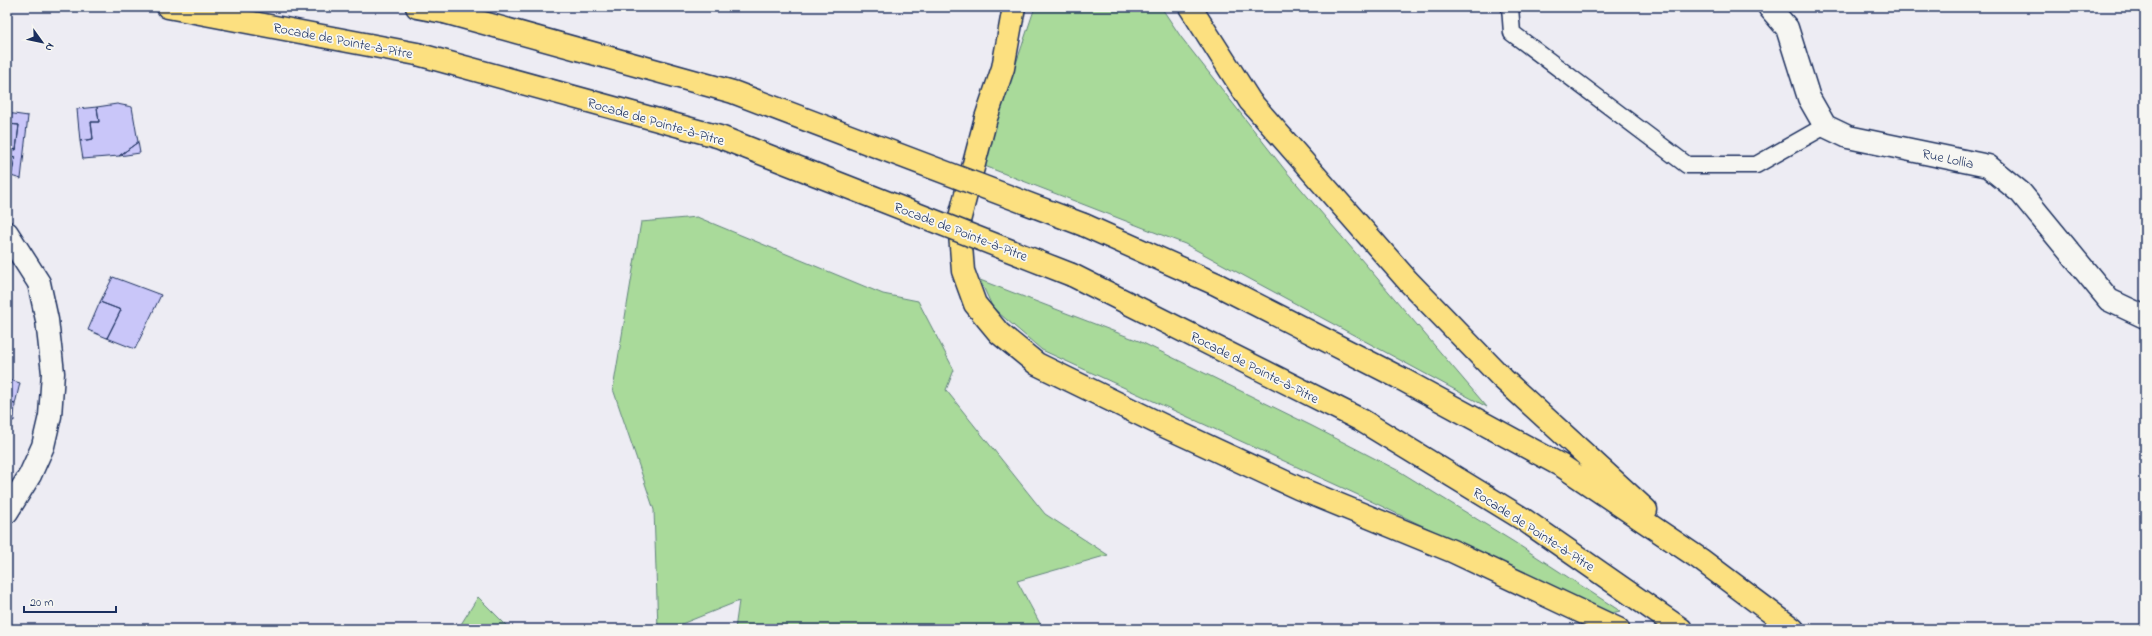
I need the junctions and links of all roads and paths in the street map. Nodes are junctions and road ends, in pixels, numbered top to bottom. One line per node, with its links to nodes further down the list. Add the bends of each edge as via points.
1 (168, 7): 13 (highway, Rocade de Pointe-à-Pitre, bridge, via 417,54 720,137 1072,275 1361,420 1523,519)
2 (417, 7): 11 (highway, bridge, via 444,12 733,92 1084,225 1216,284 1398,377 1562,466)
3 (1014, 7): 12 (highway, via 1003,68 986,118 959,221 963,271 975,304 999,333 1037,364 1162,425 1298,488 1452,551)
4 (1190, 7): 11 (highway, via 1250,101 1408,281 1503,379)
5 (1510, 7): 7 (lane, via 1512,33 1687,166 1756,165)
6 (1769, 7): 7 (street, via 1787,28 1809,98)
7 (1825, 126): 9 (street, Rue Lollia, via 1848,137 1988,166 2021,193 2109,300)
8 (7, 234): 10 (street, via 21,252 39,284 47,320 53,373 50,416 43,446 30,475)
9 (2145, 318)
10 (7, 512)
11 (1700, 559): 14 (highway)
12 (1618, 629)
13 (1681, 629)
14 (1793, 629)

